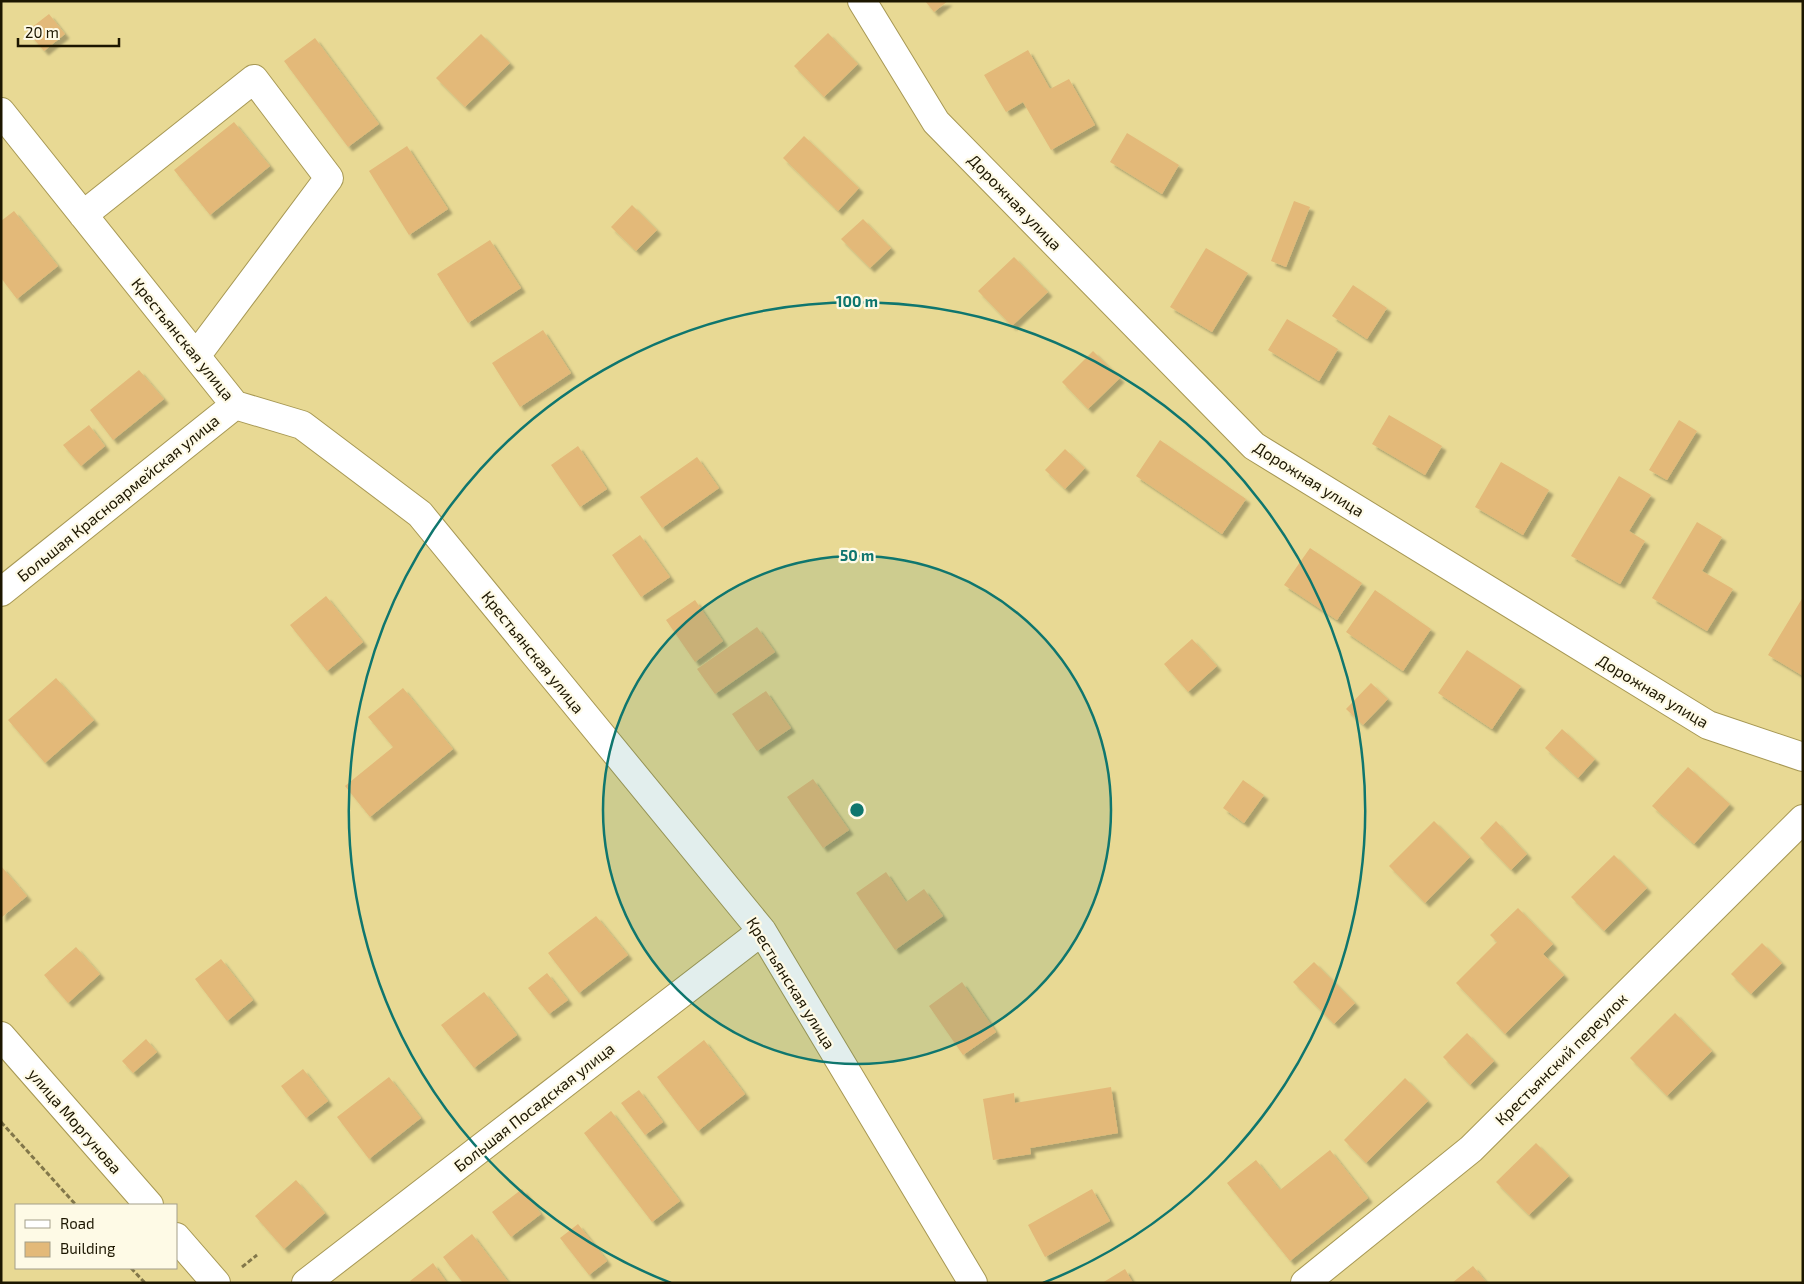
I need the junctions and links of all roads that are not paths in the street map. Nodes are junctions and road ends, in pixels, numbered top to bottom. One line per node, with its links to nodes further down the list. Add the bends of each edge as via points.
1 (862, 1): 7 (street, Дорожная улица, via 936,122 1254,446 1708,725)
2 (1, 112): 3 (street, Крестьянская улица)
3 (83, 215): 4 (street, Крестьянская улица); 4 (street, via 254,79 329,178)
4 (196, 356): 5 (street, Крестьянская улица)
5 (236, 405): 6 (street, Большая Красноармейская улица); 9 (street, Крестьянская улица, via 302,425 420,514)
6 (1, 592)
7 (1803, 757)
8 (1803, 819): 16 (street, Крестьянский переулок, via 1471,1149)
9 (762, 931): 14 (street, Большая Посадская улица); 15 (street, Крестьянская улица)
10 (1, 1036): 11 (street, улица Моргунова)
11 (148, 1204)
12 (178, 1239): 13 (street)
13 (216, 1283)
14 (306, 1283)
15 (973, 1283)
16 (1305, 1283)

